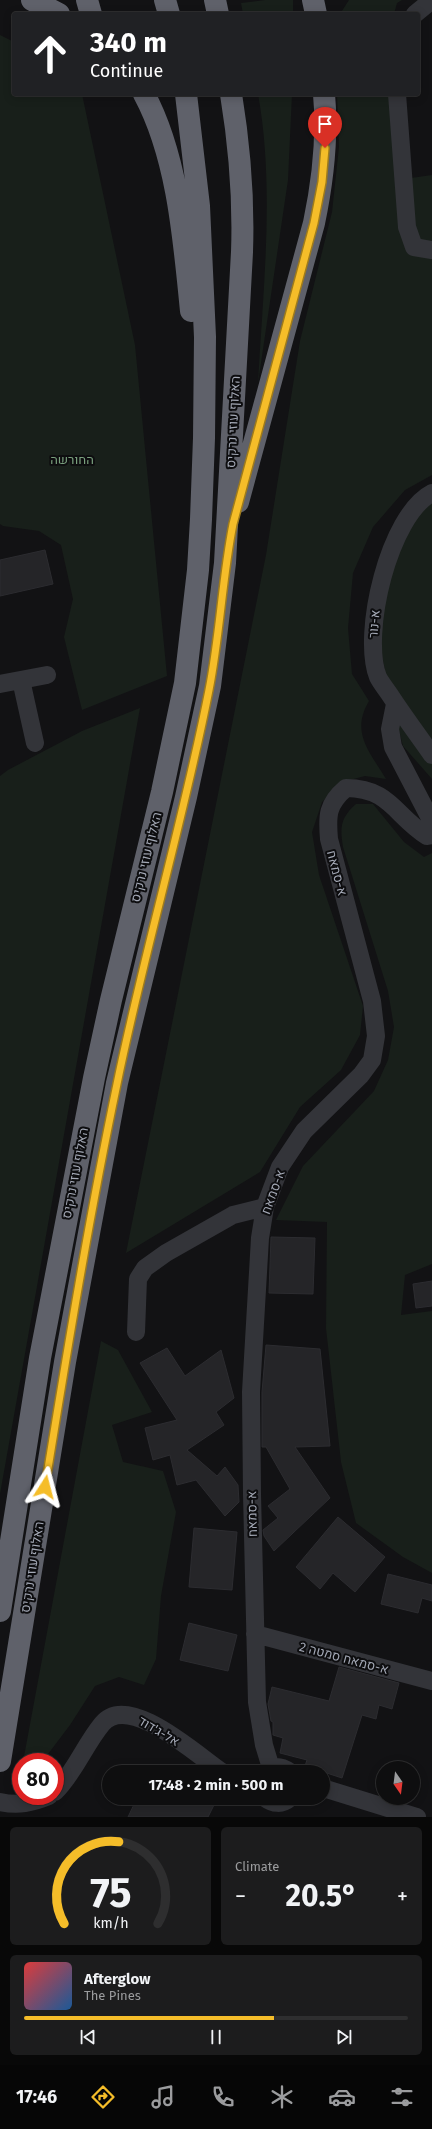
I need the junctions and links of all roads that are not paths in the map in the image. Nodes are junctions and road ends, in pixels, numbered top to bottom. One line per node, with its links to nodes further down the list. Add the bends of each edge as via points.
1 (32, 0): 7 (highway)
2 (87, 0): 8 (highway)
3 (165, 0): 9 (highway)
4 (215, 0): 10 (highway)
5 (313, 0): 11 (highway)
6 (432, 0): 12 (street)
7 (55, 12)
8 (90, 12)
9 (168, 12)
10 (218, 12)
11 (316, 12)
12 (417, 12)
13 (145, 96): 19 (highway, via 165,145 177,201)
14 (186, 96): 19 (highway, האלוף עוזי נרקיס, via 199,206 204,337)
15 (231, 96): 21 (highway, האלוף עוזי נרקיס, via 240,151 243,204)
16 (324, 96): 21 (highway, via 325,148 314,223 247,466)
17 (397, 96): 18 (street, via 407,227 414,247)
18 (432, 250)
19 (204, 438): 32 (highway, האלוף עוזי נרקיס, via 198,570 185,682 162,792 94,1078 40,1358)
20 (432, 493): 25 (street, א-נור, via 423,497 406,520 393,546 377,596 372,640 374,659 378,677)
21 (225, 563): 35 (highway, האלוף עוזי נרקיס, via 210,686 114,1098 65,1362)
22 (47, 674): 23 (street)
23 (21, 680): 24 (street); 26 (street)
24 (0, 684)
25 (395, 704): 27 (street, א-נור); 28 (street, via 390,729 393,747)
26 (35, 743)
27 (432, 754)
28 (432, 822)
29 (432, 835): 30 (street, א-סמאח, via 427,836 415,829 396,808 379,795 362,788 346,788 336,796 327,815 329,839 372,1001 376,1036 372,1060 345,1092 304,1131 280,1167)
30 (265, 1207): 31 (street, via 233,1215 166,1253 145,1268 138,1279); 33 (street, א-סמאח, via 260,1238 252,1392)
31 (136, 1332)
32 (0, 1611)
33 (255, 1634): 34 (street, א-סמאח סמטה 2); 37 (street, א-סמאח, via 257,1702)
34 (432, 1681)
35 (0, 1761)
36 (212, 1765): 38 (street, אל-ג'דוד, via 157,1726 127,1714 113,1716 103,1722)
37 (267, 1765)
38 (64, 1783)
39 (330, 1790): 42 (street)
40 (0, 1802): 41 (street)
41 (12, 1804)
42 (417, 1817)

